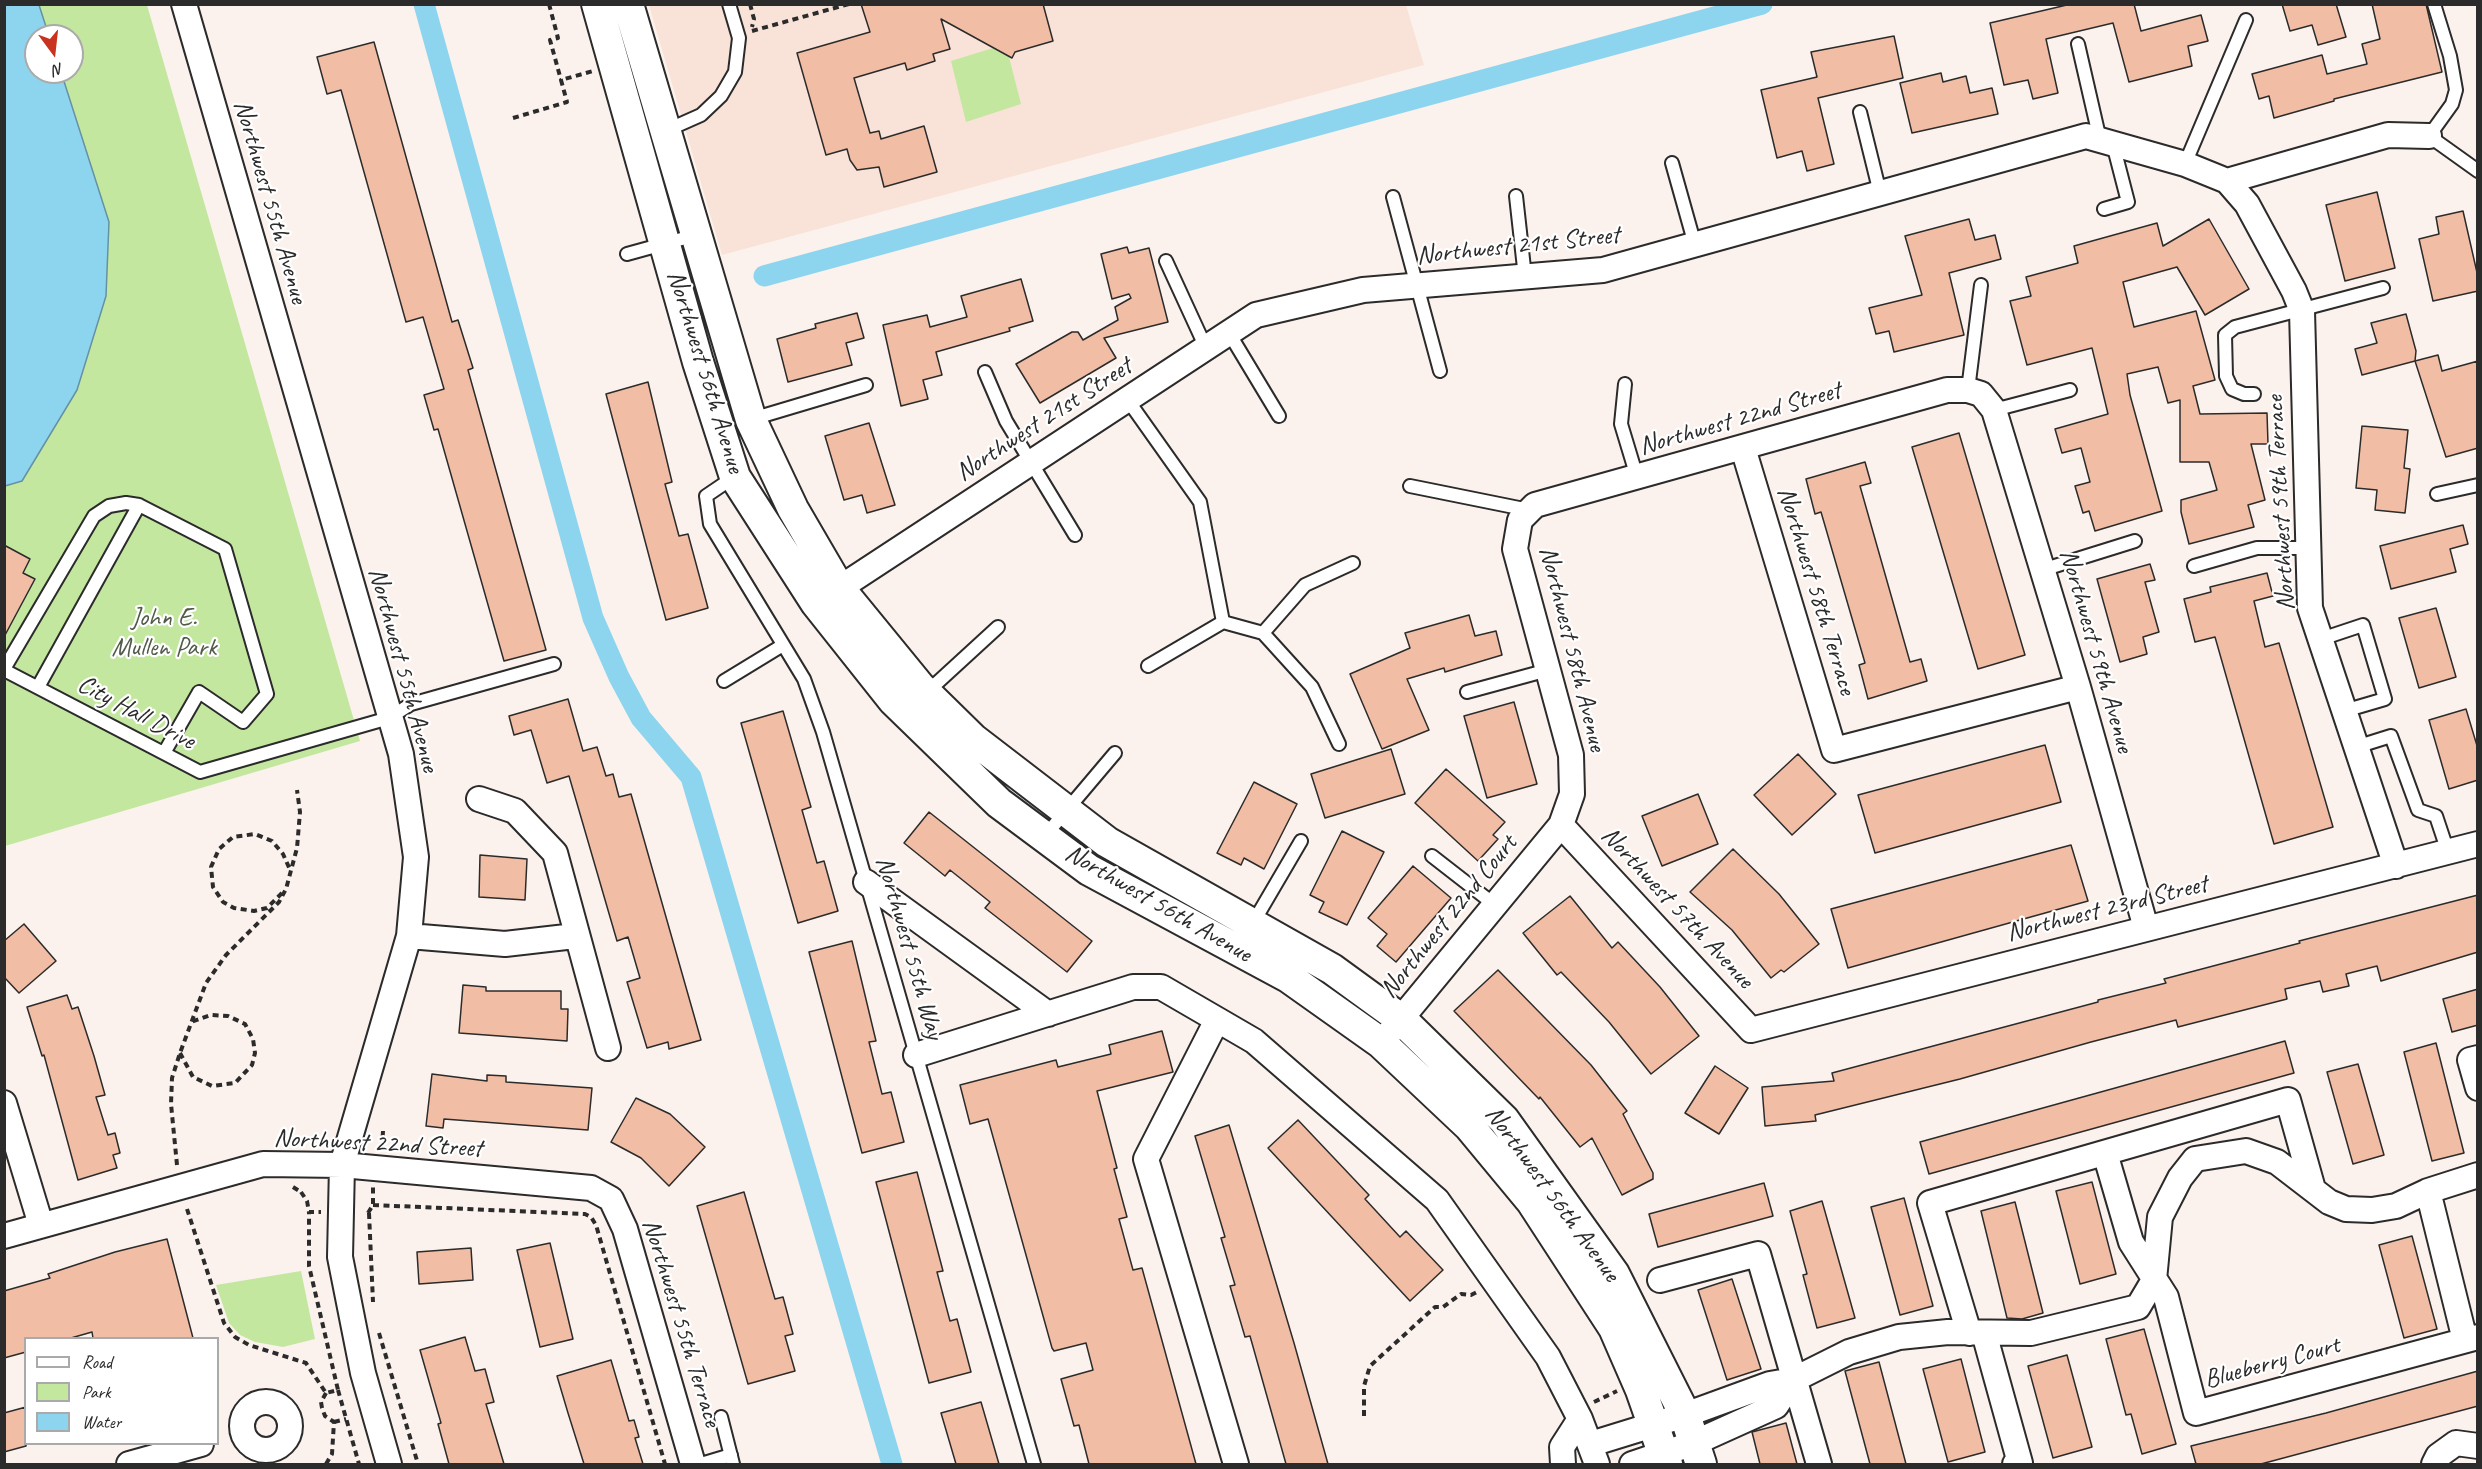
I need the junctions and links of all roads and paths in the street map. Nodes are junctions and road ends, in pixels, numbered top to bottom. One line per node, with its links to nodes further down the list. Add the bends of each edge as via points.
1 (184, 4): 81 (street, Northwest 55th Avenue)
2 (549, 4): 14 (path, via 558,38 550,40)
3 (597, 4): 17 (street, Northwest 56th Avenue)
4 (627, 4): 17 (street, Northwest 56th Avenue)
5 (729, 4): 17 (lane, via 740,38 735,72 721,96 701,115)
6 (750, 4): 10 (path)
7 (849, 4): 10 (path)
8 (2434, 4): 18 (lane, via 2456,90 2452,104)
9 (2246, 20): 21 (lane)
10 (752, 31): 11 (path)
11 (750, 37)
12 (2078, 44): 19 (lane)
13 (590, 60): 14 (path, via 593,71)
14 (561, 80): 16 (path, via 567,102)
15 (1860, 112): 24 (lane)
16 (513, 118)
17 (650, 135): 28 (street, Northwest 56th Avenue); 29 (street, Northwest 56th Avenue)
18 (2429, 136): 22 (lane); 23 (street, via 2388,135)
19 (2107, 142): 21 (street, Northwest 21st Street); 24 (street, Northwest 21st Street, via 2086,136); 27 (lane, via 2128,202)
20 (1672, 163): 30 (lane)
21 (2185, 164): 23 (street, Northwest 21st Street)
22 (2478, 171)
23 (2227, 181): 37 (street, Northwest 59th Terrace, via 2247,204)
24 (1881, 193): 30 (street, Northwest 21st Street)
25 (1516, 196): 33 (lane)
26 (1393, 197): 35 (lane)
27 (2104, 209)
28 (697, 234): 29 (lane); 49 (street, Northwest 56th Avenue)
29 (665, 243): 31 (lane); 49 (street, Northwest 56th Avenue)
30 (1695, 245): 33 (street, Northwest 21st Street, via 1603,270)
31 (627, 254)
32 (1166, 261): 39 (lane)
33 (1525, 277): 35 (street, Northwest 21st Street)
34 (1981, 285): 46 (lane)
35 (1417, 286): 38 (street, Northwest 21st Street, via 1363,291 1256,315); 40 (lane)
36 (2383, 288): 37 (lane)
37 (2302, 311): 45 (lane, via 2235,327 2225,335 2226,376 2232,389); 61 (street, Northwest 59th Terrace)
38 (1229, 333): 39 (street, Northwest 21st Street); 48 (lane)
39 (1206, 348): 47 (street, Northwest 21st Street)
40 (1440, 371)
41 (985, 372): 51 (lane)
42 (1625, 384): 53 (lane, via 1621,424)
43 (866, 385): 49 (lane)
44 (2070, 390): 46 (lane)
45 (2254, 394)
46 (1981, 398): 50 (street, Northwest 22nd Street, via 1947,390); 64 (street, Northwest 59th Avenue)
47 (1127, 399): 51 (street, Northwest 21st Street); 66 (lane, via 1200,501)
48 (1278, 416)
49 (736, 425): 52 (street, Northwest 56th Avenue); 65 (street, Northwest 56th Avenue, via 793,509)
50 (1743, 448): 53 (street, Northwest 22nd Street); 77 (street, Northwest 58th Terrace, via 1834,750)
51 (1030, 463): 59 (lane); 65 (street, Northwest 21st Street)
52 (735, 477): 65 (street, Northwest 56th Avenue); 70 (lane, Northwest 55th Way, via 706,496 710,524)
53 (1637, 477): 58 (street, Northwest 22nd Street, via 1535,505)
54 (2478, 485): 56 (lane)
55 (1410, 486): 58 (lane)
56 (2437, 494)
57 (139, 505): 73 (lane, via 109,506 94,516); 76 (lane); 84 (lane, via 225,549 267,694 243,722 199,692)
58 (1525, 515): 74 (street, Northwest 58th Avenue, via 1515,549)
59 (1075, 535)
60 (2135, 541): 64 (lane)
61 (2309, 548): 63 (lane, via 2257,548); 69 (street, Northwest 59th Terrace, via 2310,608)
62 (1353, 563): 68 (lane, via 1305,585)
63 (2194, 566)
64 (2042, 570): 77 (street, Northwest 59th Avenue)
65 (827, 596): 79 (street, Northwest 56th Avenue)
66 (1223, 622): 68 (lane); 72 (lane)
67 (998, 627): 79 (lane)
68 (1263, 633): 82 (lane, via 1312,687)
69 (2321, 639): 80 (street, Northwest 59th Terrace); 80 (lane, via 2363,625 2385,699)
70 (783, 645): 75 (lane); 97 (lane, Northwest 55th Way, via 804,679 823,732)
71 (554, 664): 81 (lane, City Hall Drive, via 411,704)
72 (1148, 666)
73 (4, 669): 76 (lane, City Hall Drive)
74 (1548, 669): 78 (lane); 89 (street, Northwest 58th Avenue, via 1571,755 1572,794)
75 (724, 681)
76 (38, 687): 84 (lane, City Hall Drive)
77 (2078, 687): 101 (street, Northwest 59th Avenue)
78 (1467, 692)
79 (910, 697): 88 (street, Northwest 56th Avenue, via 974,739); 90 (street, Northwest 56th Avenue, via 999,803)
80 (2344, 711): 83 (street, Northwest 59th Terrace)
81 (389, 718): 84 (lane, City Hall Drive, via 200,772); 102 (street, Northwest 55th Avenue, via 401,754 416,857)
82 (1339, 744)
83 (2356, 747): 93 (lane, via 2391,736 2418,810 2436,816); 95 (street, Northwest 59th Terrace)
84 (164, 753)
85 (1115, 753): 88 (lane)
86 (297, 790): 96 (path, via 300,812)
87 (478, 799): 103 (street, via 515,811 555,854)
88 (1067, 811): 90 (lane); 100 (street, Northwest 56th Avenue, via 1107,842)
89 (1561, 825): 99 (street, Northwest 22nd Court); 108 (street, Northwest 57th Avenue)
90 (1044, 837): 109 (street, Northwest 56th Avenue, via 1089,870 1288,977)
91 (1301, 841): 100 (lane)
92 (2478, 844): 93 (street, Northwest 23rd Street)
93 (2448, 852): 95 (street, Northwest 23rd Street)
94 (1432, 856): 99 (lane)
95 (2396, 866): 101 (street, Northwest 23rd Street)
96 (291, 873): 98 (path); 98 (path, via 272,841 255,834 233,837 219,849 211,867 213,887 223,902 234,908 267,908)
97 (867, 882): 104 (street); 112 (lane, Northwest 55th Way)
98 (286, 889): 107 (path, via 279,902 220,963)
99 (1495, 905): 106 (street, Northwest 22nd Court)
100 (1252, 924): 106 (street, Northwest 56th Avenue, via 1332,969)
101 (2146, 928): 108 (street, Northwest 23rd Street)
102 (410, 936): 103 (street, via 505,944); 119 (street, Northwest 55th Avenue)
103 (576, 936): 110 (street)
104 (1048, 1014): 105 (street, via 1132,987 1161,987); 112 (street)
105 (1218, 1020): 142 (street, via 1254,1041 1437,1200 1548,1357); 162 (street, via 1146,1159)
106 (1402, 1020): 109 (street, Northwest 22nd Court); 147 (street, Northwest 56th Avenue, via 1504,1120 1614,1274)
107 (190, 1022): 111 (path); 111 (path, via 228,1016 244,1024 253,1040 252,1065 235,1083 212,1086 193,1077)
108 (1751, 1030)
109 (1381, 1043): 144 (street, Northwest 56th Avenue, via 1469,1126 1532,1202 1614,1328)
110 (608, 1048)
111 (180, 1053): 120 (path, via 172,1078 171,1104)
112 (916, 1055): 161 (lane, Northwest 55th Way)
113 (2478, 1058): 114 (street, via 2470,1060)
114 (2478, 1089)
115 (4, 1103): 129 (street)
116 (383, 1131): 117 (path, via 380,1142)
117 (386, 1152)
118 (2104, 1154): 122 (street, via 2288,1100); 132 (street, Blueberry Court, via 2131,1242); 135 (street, via 1930,1203)
119 (342, 1165): 124 (street, Northwest 22nd Street, via 591,1188); 129 (street, Northwest 22nd Street, via 263,1164); 156 (street, Northwest 55th Avenue, via 340,1257 363,1373)
120 (177, 1168)
121 (2478, 1175): 123 (street)
122 (2313, 1189): 123 (street, via 2346,1209 2372,1210 2396,1206); 132 (street, via 2277,1162 2246,1151 2195,1159 2180,1178 2160,1217)
123 (2428, 1191): 136 (street, Blueberry Court)
124 (611, 1199): 159 (street, Northwest 55th Terrace, via 625,1229)
125 (373, 1205): 158 (path, via 591,1217)
126 (187, 1209): 139 (path, via 224,1323 235,1337 249,1345 306,1363)
127 (309, 1212): 138 (path, via 309,1266)
128 (369, 1213): 133 (path)
129 (41, 1225): 130 (street, Northwest 22nd Street)
130 (4, 1236)
131 (1660, 1280): 137 (street, via 1758,1254)
132 (2154, 1280): 135 (street, via 2138,1307 2031,1333); 136 (street, Blueberry Court, via 2166,1297 2196,1413)
133 (375, 1312)
134 (378, 1329): 157 (path)
135 (1976, 1333): 137 (street, via 1899,1337 1849,1352); 166 (street, via 2020,1463)
136 (2471, 1338)
137 (1793, 1380): 147 (street, via 1776,1406); 165 (street)
138 (338, 1390): 139 (path); 141 (path)
139 (326, 1393): 143 (path, via 322,1408)
140 (721, 1417): 152 (lane)
141 (346, 1419): 143 (path); 155 (path)
142 (1580, 1419): 150 (street); 163 (street, via 1562,1447)
143 (334, 1422): 154 (path, via 332,1454)
144 (1654, 1425): 147 (street); 150 (street); 151 (street, Northwest 56th Avenue)
145 (242, 1432): 146 (street)
146 (219, 1439)
147 (1693, 1441): 151 (street)
148 (194, 1445): 153 (street)
149 (2478, 1446): 167 (street, via 2456,1443 2438,1456)
150 (1594, 1454)
151 (1665, 1459): 164 (street)
152 (732, 1460): 160 (lane)
153 (129, 1464)
154 (326, 1464)
155 (359, 1464)
156 (389, 1464)
157 (418, 1464)
158 (665, 1464)
159 (693, 1464)
160 (701, 1464)
161 (1034, 1464)
162 (1236, 1464)
163 (1563, 1464)
164 (1632, 1464)
165 (1819, 1464)
166 (2015, 1464)
167 (2434, 1464)

